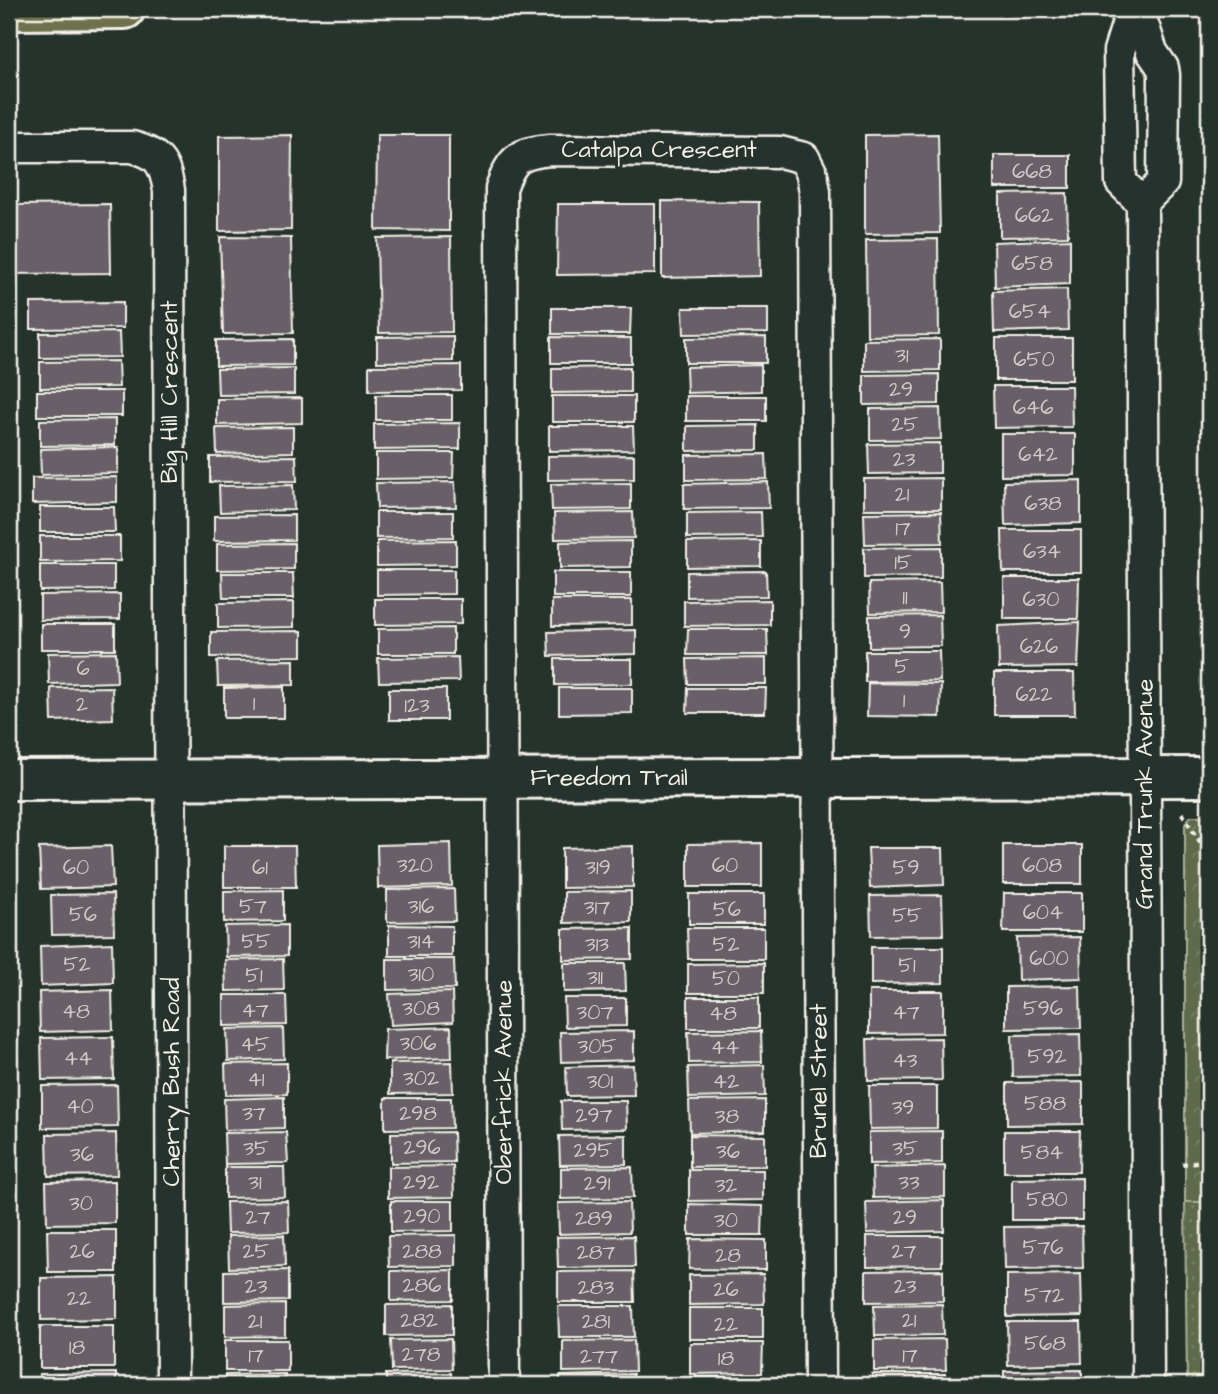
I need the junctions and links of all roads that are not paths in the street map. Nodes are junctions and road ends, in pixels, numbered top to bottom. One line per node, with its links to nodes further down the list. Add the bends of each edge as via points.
1 (125, 9): 4 (main road)
2 (1132, 9): 6 (street, via 1119,51 1121,182)
3 (1138, 9): 6 (street, via 1164,75 1163,182)
4 (9, 10)
5 (9, 147): 12 (street, Big Hill Crescent, via 132,147 151,152 167,175)
6 (1142, 203): 8 (street, Grand Trunk Avenue)
7 (818, 777): 8 (street, Freedom Trail); 10 (street, Freedom Trail); 10 (street, Catalpa Crescent, via 815,192 810,165 793,153 767,151 550,150 528,152 516,160 501,188); 15 (street, Brunel Street)
8 (1145, 777): 9 (street, Freedom Trail); 16 (street, Grand Trunk Avenue)
9 (1209, 777)
10 (502, 779): 12 (street, Freedom Trail); 14 (street, Oberfrick Avenue)
11 (9, 780): 12 (street, Freedom Trail)
12 (171, 780): 13 (street, Cherry Bush Road)
13 (172, 1385)
14 (504, 1385)
15 (820, 1385)
16 (1148, 1385)

